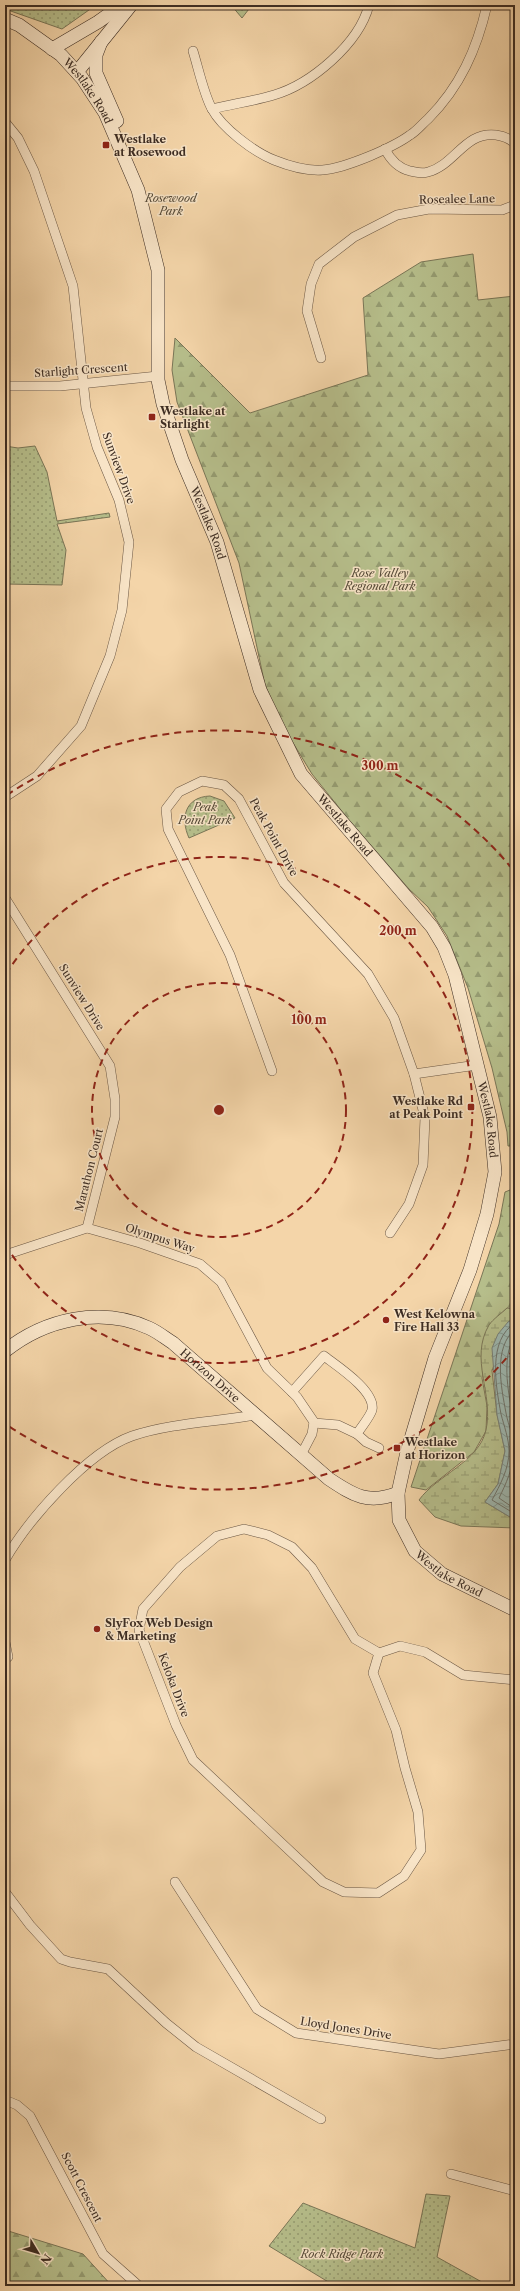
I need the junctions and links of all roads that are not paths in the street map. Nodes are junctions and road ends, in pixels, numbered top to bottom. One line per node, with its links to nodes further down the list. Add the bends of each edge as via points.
1 (122, 5): 7 (street)
2 (132, 5): 6 (street)
3 (369, 5): 10 (street, via 359,27 346,45 303,82 275,95)
4 (487, 5): 13 (street, via 480,35 456,86 412,135)
5 (5, 19): 7 (street, Westlake Road, via 19,25)
6 (102, 42): 9 (street); 14 (street, via 96,55 96,73 118,122)
7 (52, 49): 9 (street, Westlake Road)
8 (193, 51): 10 (street)
9 (77, 72): 14 (street, Westlake Road, via 105,113)
10 (212, 109): 13 (street, via 238,138 264,156 297,169 333,170)
11 (5, 122): 18 (street, Sunview Drive, via 18,138 34,171 73,286)
12 (515, 144): 13 (street, via 504,136 481,134 429,172 419,173 403,169)
13 (385, 149)
14 (123, 156): 17 (street, Westlake Road, via 138,190 158,270)
15 (515, 205): 16 (street, Rosealee Lane, via 502,210 429,209 397,215 354,238 319,264 311,284 307,310)
16 (321, 358)
17 (158, 376): 18 (street, Starlight Crescent); 22 (street, Westlake Road, via 163,404 182,460 217,542 260,690 301,774 432,927 444,947 455,975)
18 (84, 384): 19 (street, Starlight Crescent); 20 (street, Sunview Drive, via 86,408 97,447 119,500 129,542 122,610 110,656 81,726 37,776)
19 (5, 386)
20 (5, 797)
21 (5, 898): 25 (street, Sunview Drive, via 110,1066)
22 (477, 1065): 24 (street); 36 (street, Westlake Road, via 494,1144 494,1185 470,1270 435,1358 407,1452)
23 (272, 1071): 24 (street, Peak Point Drive, via 230,954 168,829 166,809 179,792 202,781 224,785 239,799 284,883 368,974 394,1018)
24 (414, 1074): 27 (street, Peak Point Drive, via 425,1118 423,1165 409,1204)
25 (115, 1117): 26 (street, Marathon Court)
26 (86, 1228): 28 (street); 30 (street, Olympus Way, via 200,1264 229,1293 267,1368)
27 (390, 1233)
28 (5, 1255)
29 (5, 1351): 31 (street, Horizon Drive, via 19,1340 59,1322 92,1316 123,1320 150,1328 172,1343)
30 (292, 1392): 32 (street, Olympus Way, via 308,1411); 33 (street, via 324,1356 362,1387 371,1399 372,1410)
31 (255, 1415): 35 (street, Horizon Drive); 37 (street, via 158,1428 130,1437 102,1453 74,1476 41,1512)
32 (314, 1423): 33 (street, via 338,1425); 35 (street, via 312,1434)
33 (357, 1434): 34 (street)
34 (379, 1448)
35 (300, 1454): 36 (street, Horizon Drive, via 329,1479 353,1495 383,1499)
36 (398, 1493): 38 (street, Westlake Road, via 399,1520 415,1551 442,1574 464,1587)
37 (5, 1560)
38 (515, 1610)
39 (5, 1642): 41 (street)
40 (379, 1653): 40 (street, Keloka Drive, via 372,1673 396,1730 418,1812 421,1850 404,1876 378,1893 344,1892 323,1882 193,1760 176,1725 139,1630 143,1609 180,1567 217,1536 244,1529 268,1535 292,1547 312,1568 355,1639); 42 (street, via 400,1646 424,1652 463,1675)
41 (8, 1657)
42 (515, 1680)
43 (175, 1882): 45 (street, Lloyd Jones Drive, via 257,2009 296,2034 438,2054)
44 (5, 1892): 47 (street, via 61,1959 108,1969 196,2047)
45 (515, 2044)
46 (5, 2100): 50 (street, Scott Crescent, via 17,2105 30,2116 103,2254)
47 (321, 2119)
48 (451, 2174): 49 (street)
49 (515, 2191)
50 (139, 2286)

